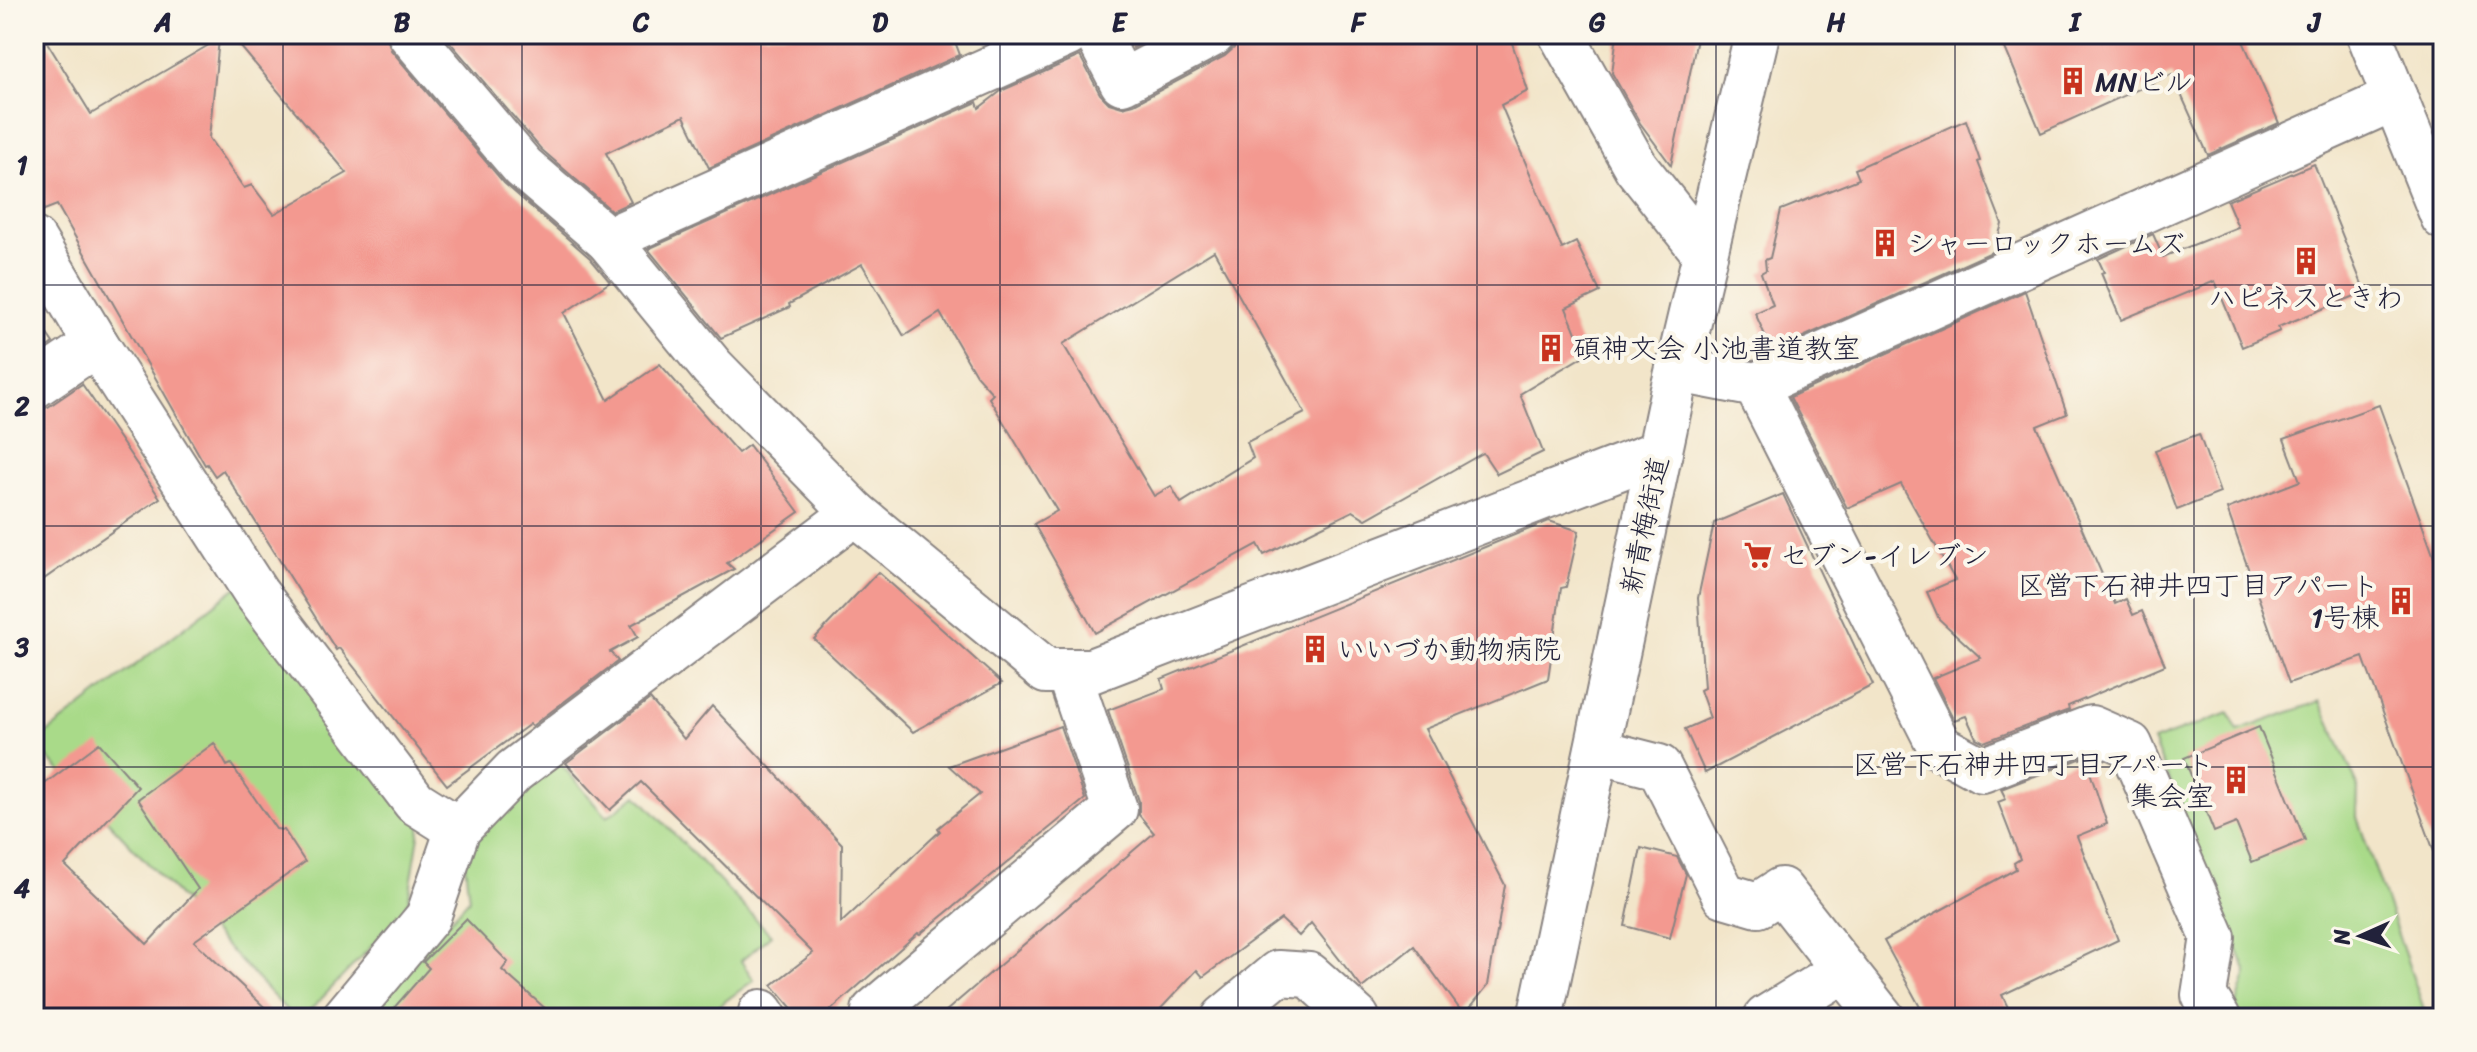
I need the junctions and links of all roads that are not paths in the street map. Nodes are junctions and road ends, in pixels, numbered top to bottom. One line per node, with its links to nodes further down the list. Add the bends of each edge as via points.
1 (410, 34): 11 (street, via 523,167)
2 (1068, 34): 11 (street)
3 (1097, 34): 4 (street, via 1122,82)
4 (1213, 34)
5 (1561, 34): 12 (street, via 1636,167)
6 (1757, 34): 12 (street, 新青梅街道)
7 (2369, 34): 8 (street)
8 (2395, 98): 9 (street); 15 (street)
9 (2443, 217)
10 (34, 240): 13 (street)
11 (608, 240): 18 (street, via 712,367)
12 (1705, 254): 14 (street, 新青梅街道)
13 (96, 344): 16 (street); 21 (street, via 256,593 415,802)
14 (1678, 370): 15 (street); 17 (street, 新青梅街道)
15 (1756, 385): 30 (street, via 1940,747 1982,770 2091,728 2130,745 2213,937 2204,995)
16 (34, 386)
17 (1660, 452): 19 (street, via 1091,671); 20 (street, 新青梅街道)
18 (855, 513): 19 (street, via 1046,671); 21 (street, via 514,771)
19 (1068, 671): 23 (street, via 1115,809)
20 (1597, 751): 22 (street, via 1659,767 1724,895 1758,905 1781,890); 27 (street, 新青梅街道)
21 (458, 829): 24 (street, via 428,917)
22 (1844, 970): 28 (street); 29 (street)
23 (874, 1011)
24 (344, 1018)
25 (1224, 1018): 26 (street, via 1278,973 1309,975)
26 (1357, 1018)
27 (1540, 1018)
28 (1766, 1018)
29 (1882, 1018)
30 (2218, 1018)

